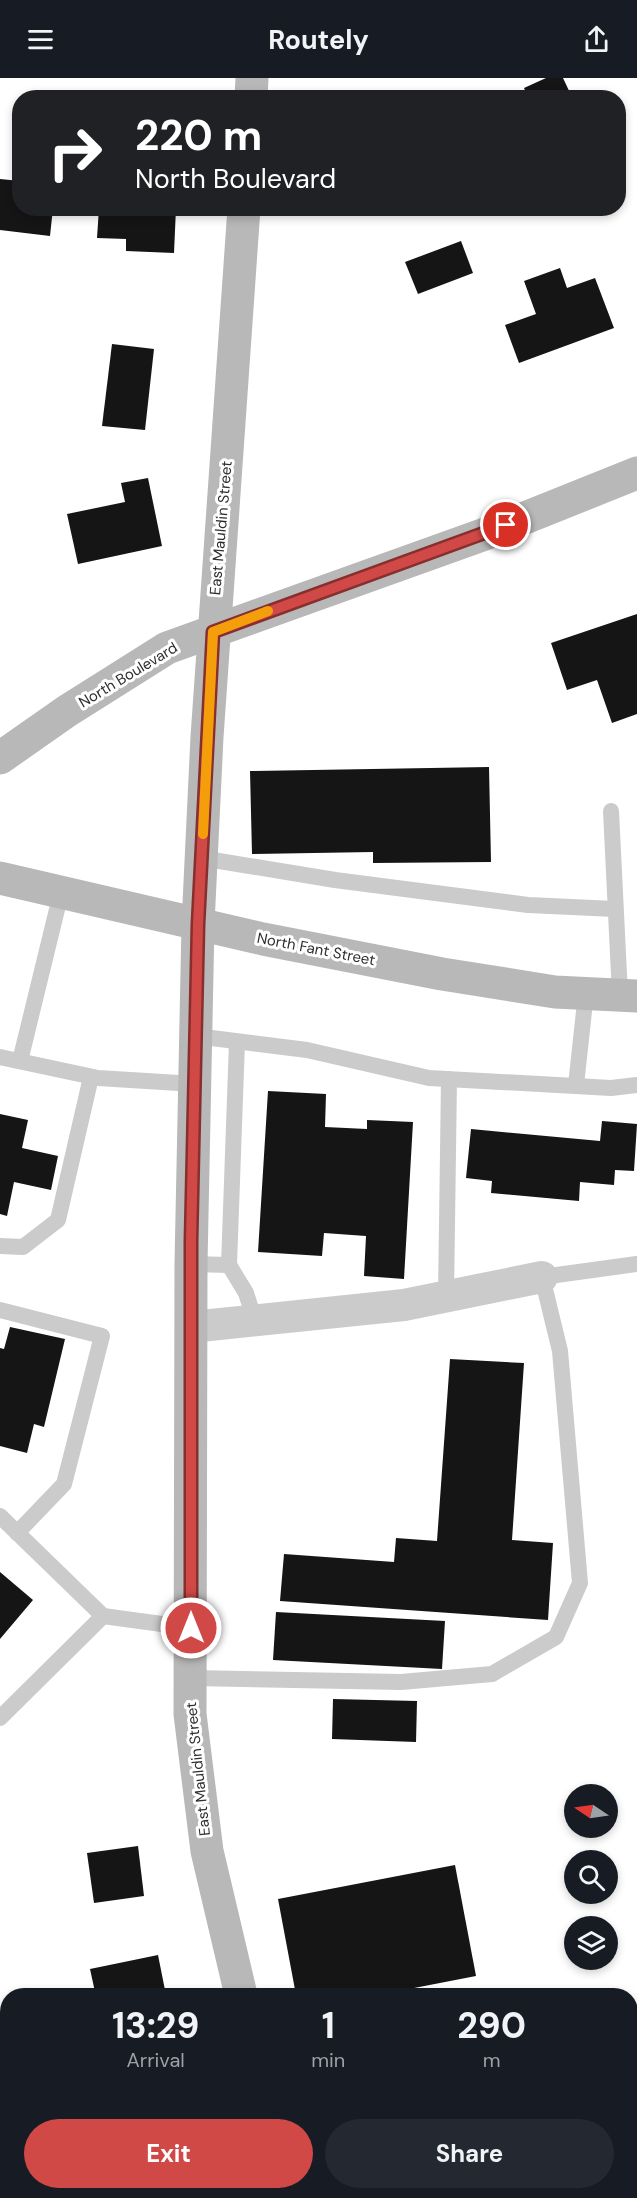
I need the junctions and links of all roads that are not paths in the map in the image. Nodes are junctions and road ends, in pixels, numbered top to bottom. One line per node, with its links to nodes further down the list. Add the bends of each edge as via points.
1 (243, 216): 3 (street, East Mauldin Street)
2 (637, 473): 3 (street, North Boulevard, via 485,534)
3 (213, 632): 4 (street, North Boulevard, via 167,648); 6 (street, East Mauldin Street)
4 (0, 758)
5 (611, 811): 9 (lane)
6 (201, 858): 9 (lane, via 528,905); 10 (street, East Mauldin Street)
7 (0, 878): 8 (street, North Fant Street)
8 (61, 893): 10 (street, North Fant Street); 16 (lane)
9 (615, 909): 12 (lane)
10 (198, 924): 11 (street, North Fant Street, via 442,974 555,992); 13 (street, East Mauldin Street)
11 (586, 993): 12 (street, North Fant Street); 21 (lane)
12 (628, 995)
13 (196, 1036): 14 (lane); 19 (street, East Mauldin Street)
14 (237, 1042): 18 (lane, via 307,1050 429,1078); 25 (lane)
15 (0, 1057): 16 (lane)
16 (20, 1061): 17 (lane)
17 (91, 1077): 19 (lane); 22 (lane, via 58,1220 22,1247)
18 (449, 1079): 21 (lane); 27 (lane)
19 (195, 1084): 23 (street, East Mauldin Street)
20 (637, 1085): 21 (lane)
21 (576, 1086)
22 (0, 1246)
23 (190, 1264): 25 (lane); 30 (street, East Mauldin Street)
24 (637, 1264): 26 (lane)
25 (229, 1265): 29 (lane, via 246,1293)
26 (542, 1277): 27 (street); 35 (lane, via 560,1351 580,1583 556,1637 492,1674 401,1682)
27 (446, 1296): 29 (street, via 404,1305)
28 (0, 1310): 32 (lane, via 102,1336 64,1484)
29 (255, 1321): 30 (street)
30 (191, 1327): 34 (street, East Mauldin Street)
31 (0, 1516): 32 (lane)
32 (17, 1533): 33 (lane)
33 (103, 1616): 34 (lane); 36 (lane)
34 (191, 1628): 35 (street, East Mauldin Street)
35 (191, 1678): 37 (street, East Mauldin Street, via 190,1714 207,1851)
36 (0, 1718)
37 (239, 1988)

